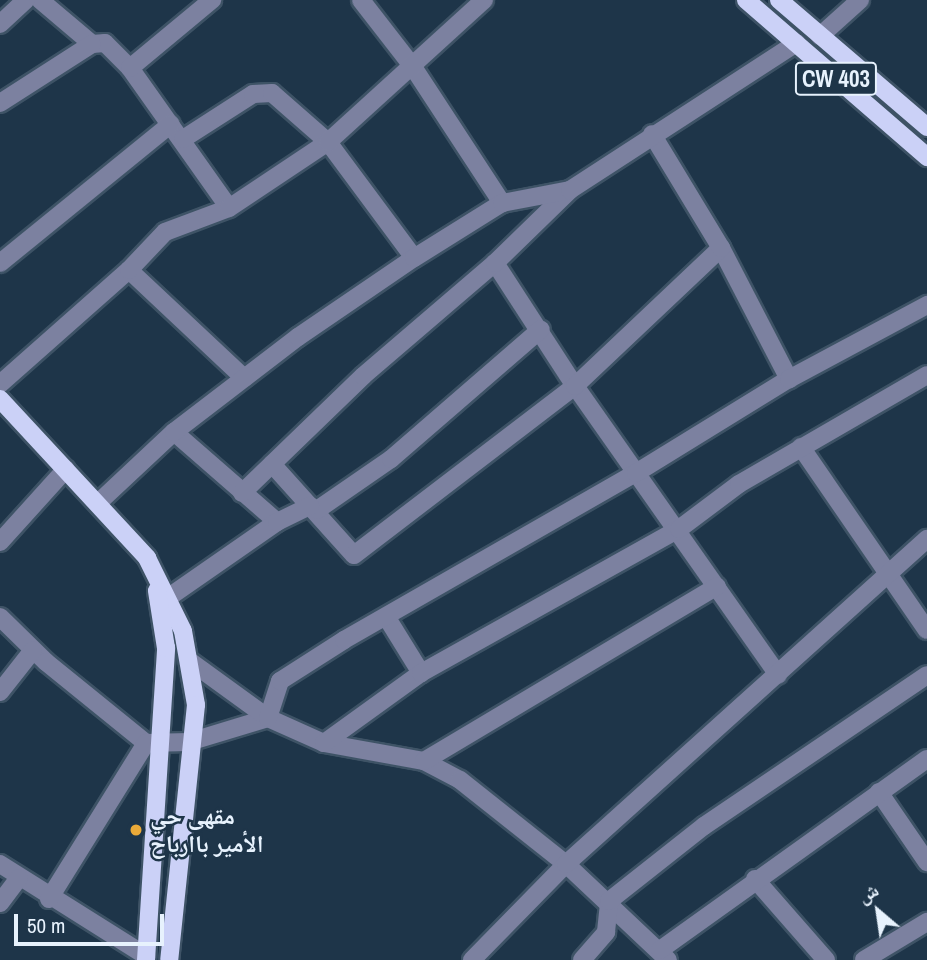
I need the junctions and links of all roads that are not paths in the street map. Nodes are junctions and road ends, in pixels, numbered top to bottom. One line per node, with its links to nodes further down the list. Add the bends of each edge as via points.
1 (26, 0): 9 (street)
2 (40, 0): 12 (street)
3 (212, 0): 14 (street)
4 (361, 0): 13 (street)
5 (484, 0): 13 (street)
6 (746, 0): 11 (main road, CW 403)
7 (779, 0): 10 (main road, CW 403)
8 (860, 0): 10 (street)
9 (0, 23)
10 (820, 36): 18 (main road, CW 403)
11 (796, 43): 19 (street); 22 (main road, CW 403)
12 (92, 44): 14 (street, via 105,43); 16 (street)
13 (413, 67): 21 (street); 24 (street)
14 (130, 68): 17 (street)
15 (0, 81): 16 (street)
16 (7, 99)
17 (171, 124): 20 (street); 29 (street)
18 (927, 127)
19 (652, 134): 23 (street); 26 (street)
20 (183, 139): 21 (street, via 253,94 272,93); 25 (street)
21 (328, 142): 25 (street); 27 (street)
22 (927, 157)
23 (570, 190): 24 (street); 28 (street)
24 (502, 203): 27 (street)
25 (229, 208): 30 (street, via 165,232)
26 (720, 248): 35 (street); 37 (street)
27 (414, 258): 34 (street)
28 (495, 262): 32 (street); 41 (street, via 363,376)
29 (0, 263)
30 (129, 270): 34 (street); 36 (street)
31 (927, 305): 35 (street)
32 (541, 329): 37 (street); 46 (street, via 391,459)
33 (927, 375): 40 (street)
34 (244, 377): 39 (street)
35 (789, 379): 43 (street)
36 (0, 384)
37 (575, 386): 43 (street); 46 (street, via 354,555)
38 (0, 399): 42 (main road)
39 (174, 432): 44 (street); 45 (street)
40 (801, 447): 48 (street); 52 (street)
41 (272, 464): 44 (street); 46 (street)
42 (66, 469): 45 (main road); 50 (street)
43 (636, 474): 48 (street); 56 (street)
44 (242, 493): 47 (street)
45 (98, 503): 51 (main road)
46 (313, 508): 47 (street)
47 (277, 522): 54 (street)
48 (679, 529): 53 (street); 60 (street)
49 (927, 539): 52 (street)
50 (0, 542)
51 (147, 558): 54 (main road); 66 (main road, via 164,616 166,648)
52 (892, 573): 57 (street); 61 (street)
53 (717, 586): 61 (street); 69 (street)
54 (169, 597): 59 (main road)
55 (0, 617): 58 (street)
56 (387, 618): 60 (street); 64 (street, via 280,681)
57 (927, 629)
58 (33, 650): 63 (street); 66 (street)
59 (191, 662): 64 (street); 65 (main road, via 196,705)
60 (421, 673): 67 (street)
61 (778, 675): 73 (street)
62 (927, 675): 77 (street, via 704,826)
63 (0, 692)
64 (268, 718): 65 (street); 67 (street)
65 (189, 742): 66 (street); 82 (main road)
66 (152, 743): 76 (street); 81 (main road)
67 (324, 743): 69 (street)
68 (927, 759): 70 (street)
69 (424, 761): 73 (street, via 490,800)
70 (879, 792): 71 (street); 75 (street)
71 (927, 862)
72 (0, 864): 74 (street)
73 (566, 864): 77 (street); 83 (street)
74 (19, 878): 76 (street); 78 (street)
75 (755, 880): 80 (street); 85 (street)
76 (49, 899): 81 (street)
77 (609, 901): 80 (street); 84 (street, via 606,932)
78 (0, 903)
79 (927, 922): 86 (street)
80 (664, 955)
81 (146, 958)
82 (169, 960)
83 (472, 960)
84 (582, 960)
85 (826, 960)
86 (864, 960)

